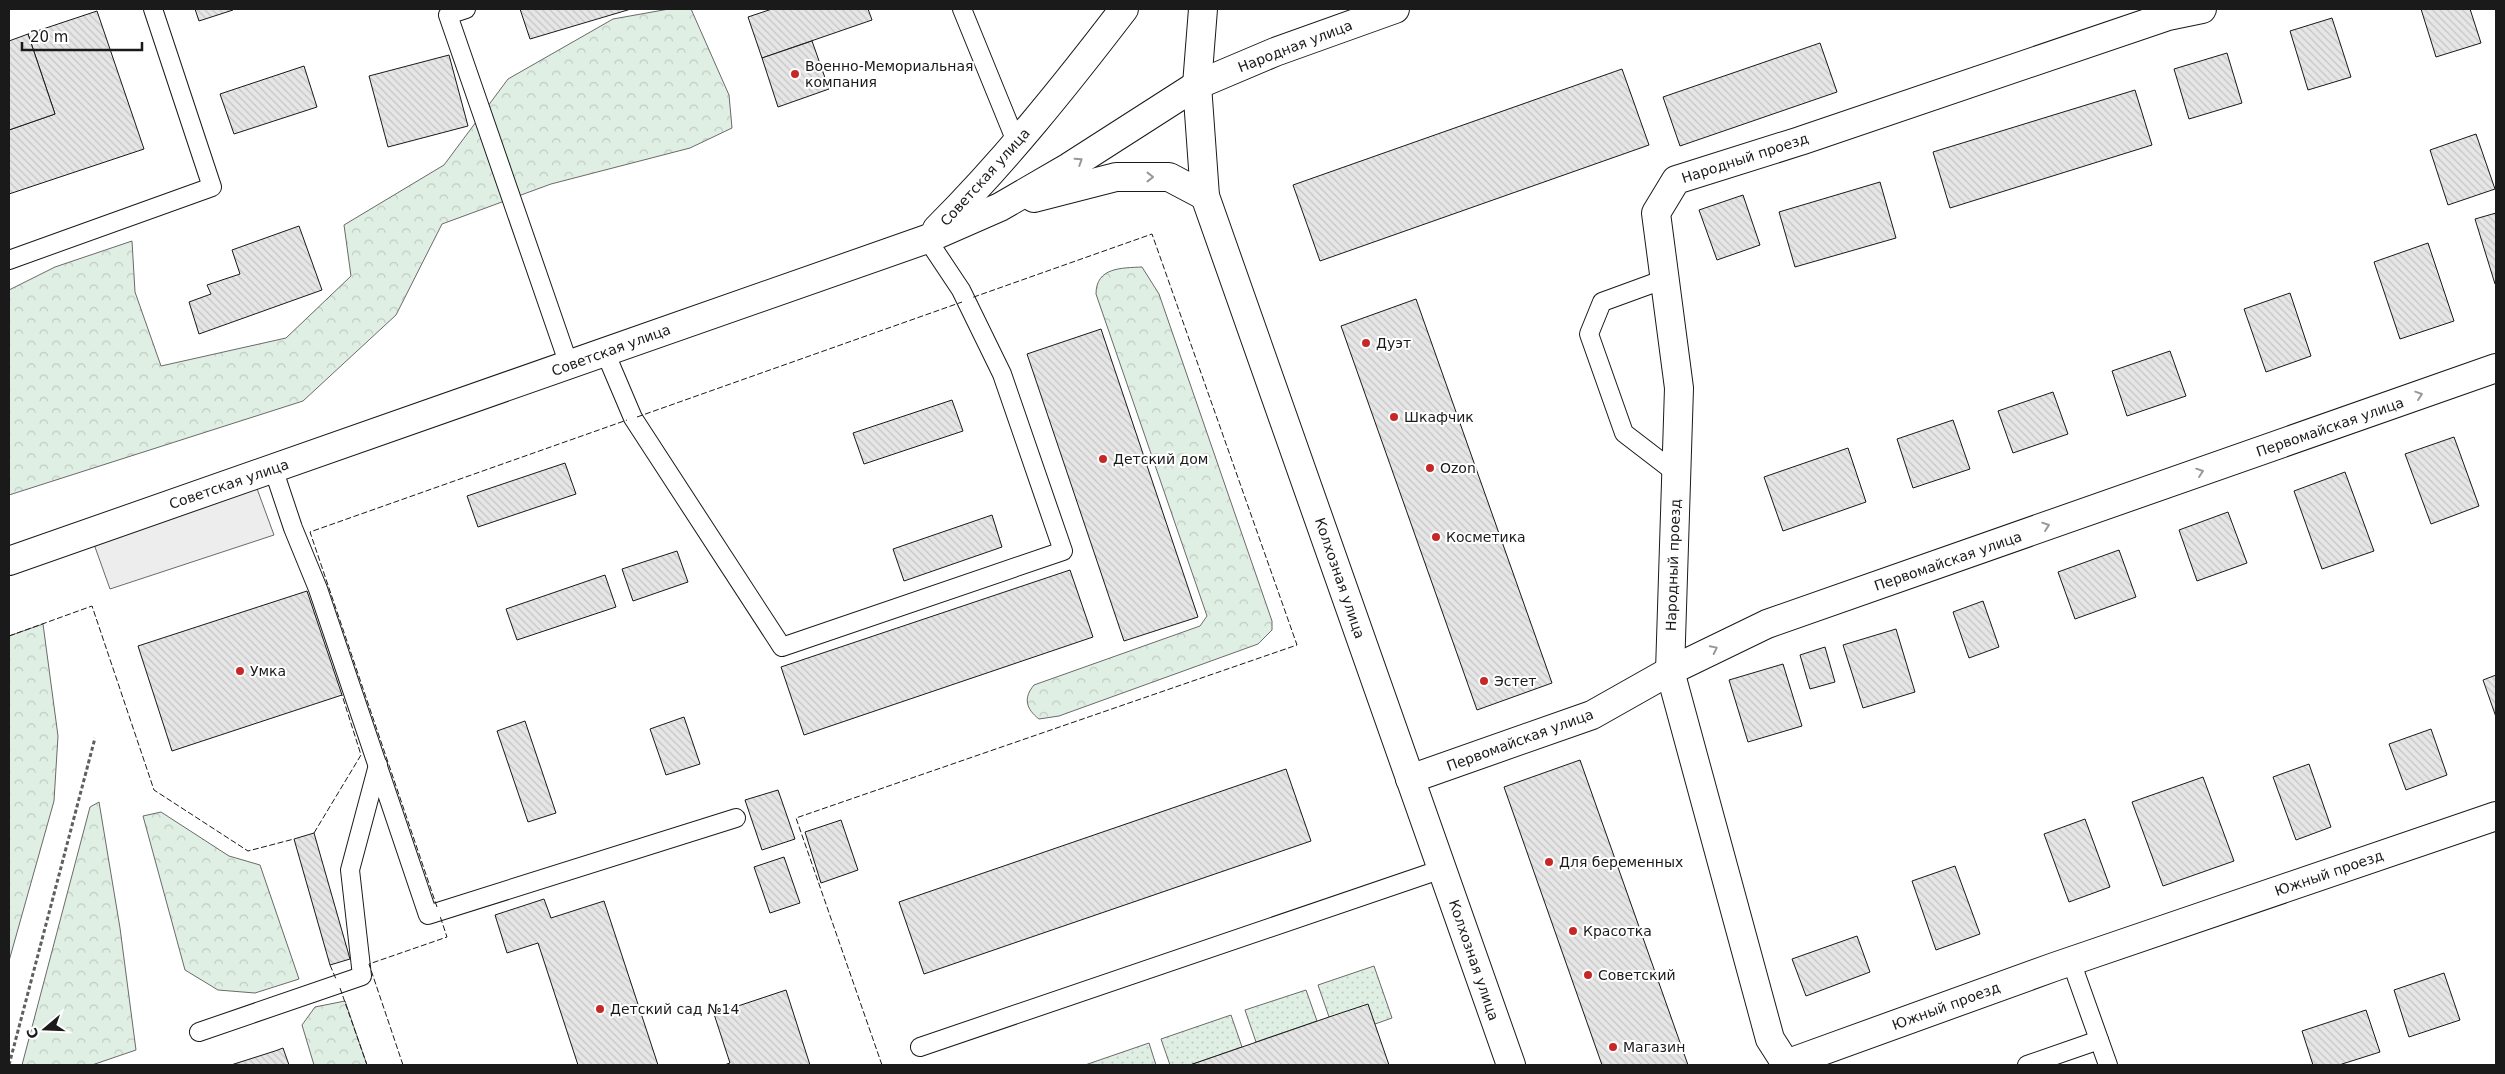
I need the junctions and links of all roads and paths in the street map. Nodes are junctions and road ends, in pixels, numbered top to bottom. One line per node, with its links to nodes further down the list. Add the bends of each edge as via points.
1 (153, 9): 13 (lane, via 212,187)
2 (466, 9): 16 (lane, via 448,15)
3 (962, 9): 9 (lane)
4 (1124, 9): 9 (street, Советская улица)
5 (1203, 9): 8 (street, Колхозная улица)
6 (1395, 9): 8 (street, Народная улица, via 1275,52)
7 (2202, 9): 14 (street, Народный проезд, via 2168,16 1676,180 1656,213)
8 (1197, 85): 10 (street, Колхозная улица); 11 (street, Народная улица, one-way to 8)
9 (1017, 144): 12 (street, Советская улица)
10 (1205, 196): 11 (street, one-way to 10, via 1116,177 1169,177); 24 (street, Колхозная улица)
11 (1000, 207): 12 (street)
12 (927, 239): 15 (street, Советская улица); 15 (lane, via 964,295 1002,374 1062,551 782,647 632,418)
13 (9, 260)
14 (1664, 279): 19 (street, Народный проезд, via 1680,388); 19 (lane, via 1602,302 1589,334 1624,433)
15 (605, 352): 16 (street, Советская улица)
16 (569, 365): 18 (street, Советская улица)
17 (2496, 368): 21 (street, Первомайская улица, one-way to 17, via 1767,624)
18 (273, 468): 20 (street, Советская улица); 23 (lane)
19 (1676, 473): 21 (street, Народный проезд)
20 (9, 561)
21 (1670, 671): 24 (street, Первомайская улица, via 1592,715); 28 (street, Южный проезд, via 1770,1038 1786,1064)
22 (95, 738): 32 (path)
23 (378, 765): 26 (lane, via 428,915); 29 (lane, via 350,870 362,976)
24 (1410, 779): 27 (street, Колхозная улица)
25 (2496, 816): 28 (street, Южный проезд)
26 (736, 818)
27 (1442, 869): 31 (lane); 33 (street, Колхозная улица)
28 (2071, 961): 30 (lane)
29 (199, 1032)
30 (2099, 1040): 34 (lane); 35 (lane)
31 (920, 1047)
32 (9, 1065)
33 (1511, 1065)
34 (2027, 1065)
35 (2108, 1065)

